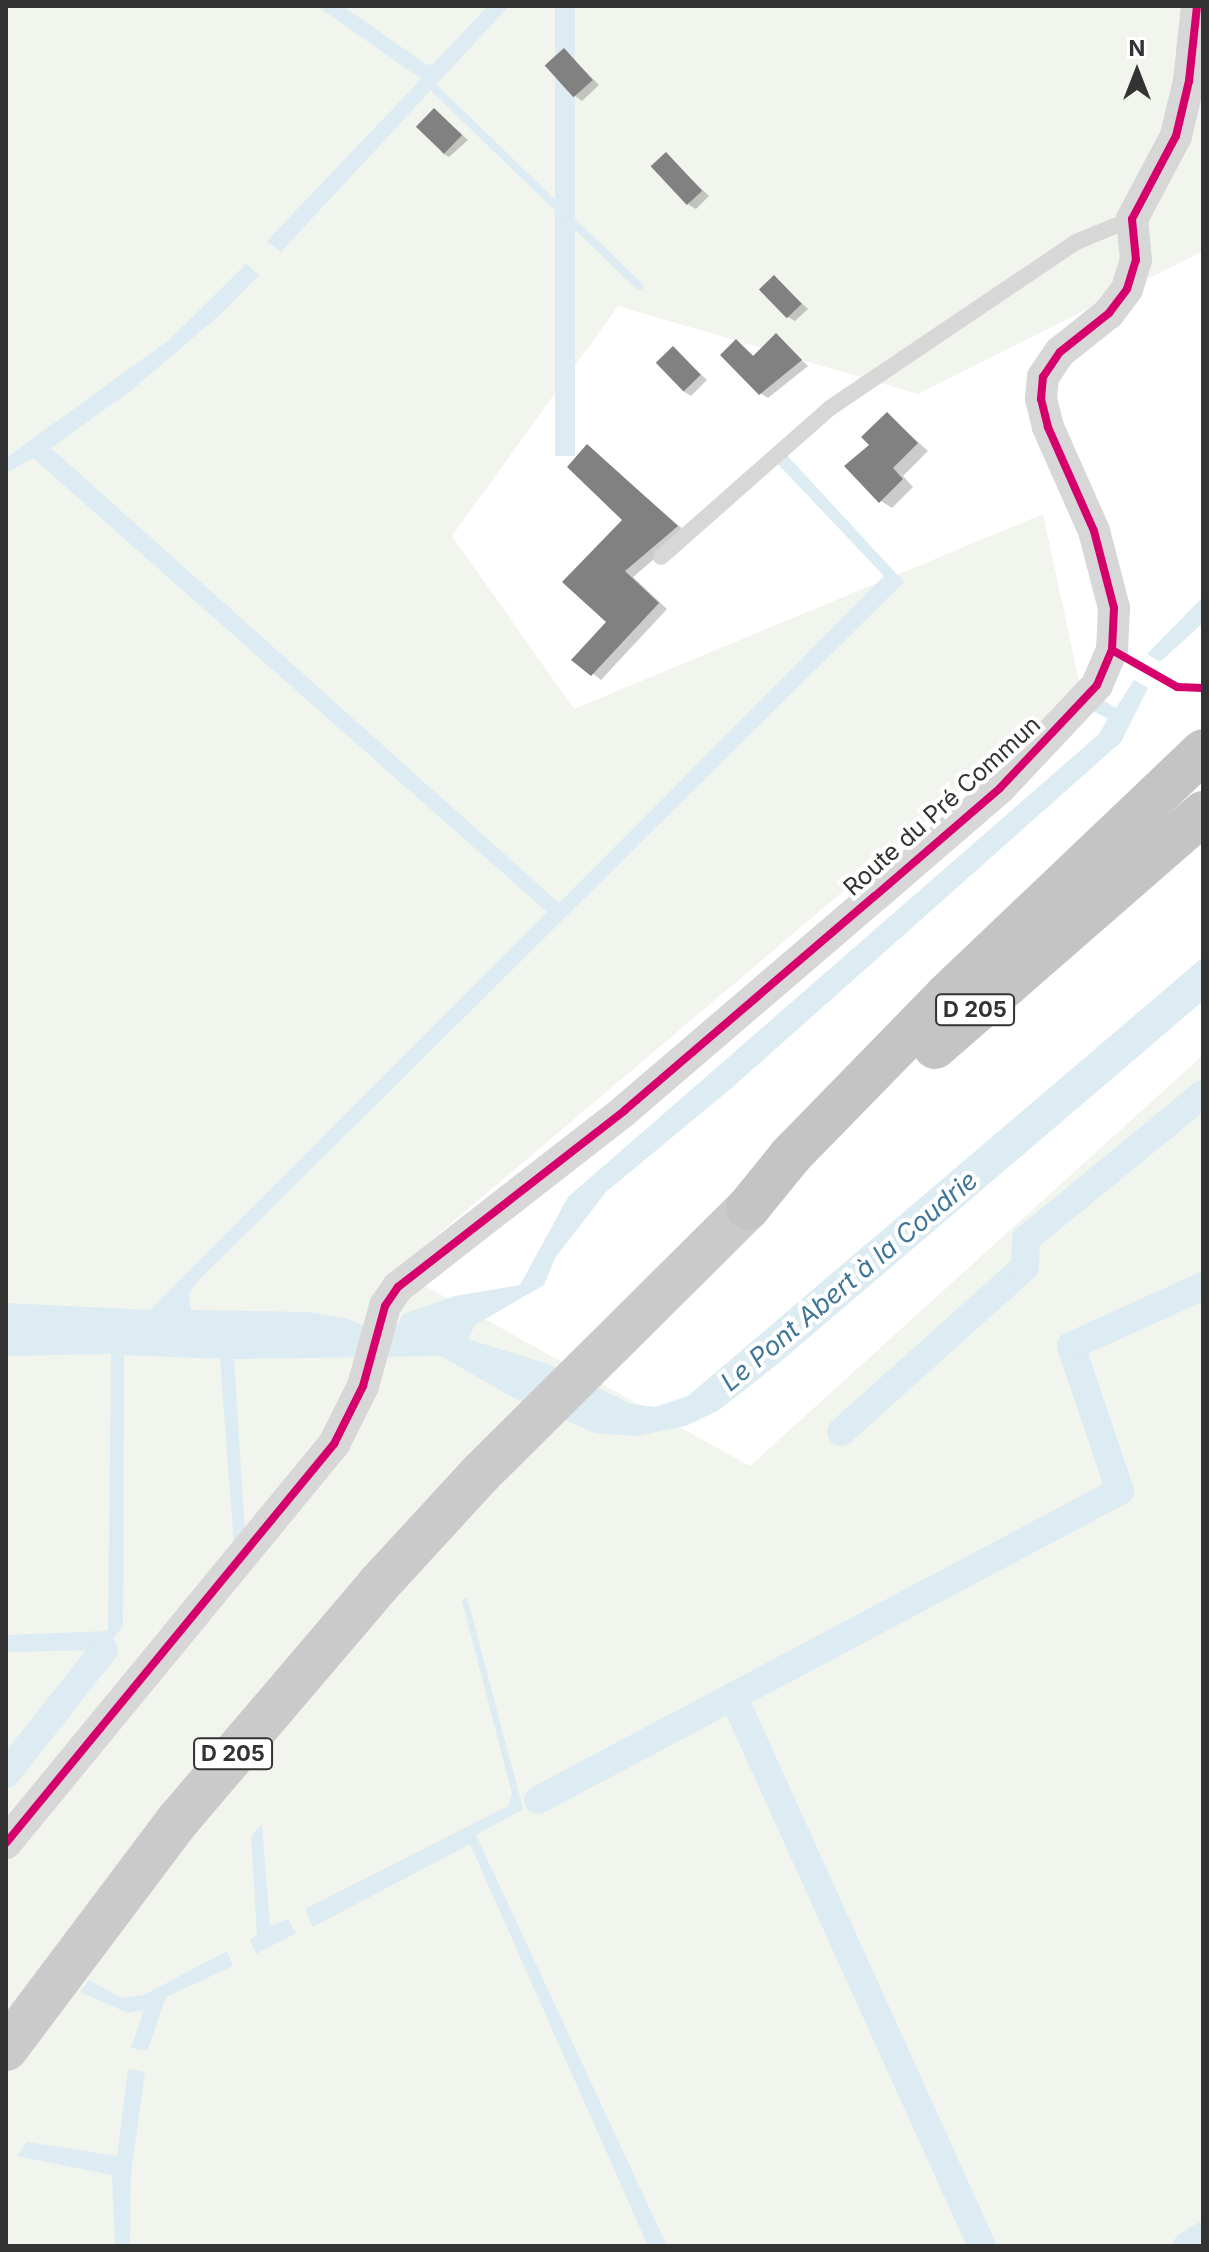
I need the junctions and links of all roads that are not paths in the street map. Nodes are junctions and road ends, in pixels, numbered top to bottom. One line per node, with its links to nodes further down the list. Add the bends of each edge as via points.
1 (1197, 6): 2 (street, via 1189,81 1176,136)
2 (1132, 219): 3 (lane, via 1076,242 830,408); 7 (street, Route du Pré Commun, via 1136,260 1127,289 1109,313 1060,352 1043,377 1041,399 1094,531 1114,608 1112,650 1097,685 989,798 625,1110 419,1268 385,1306 347,1421 314,1471 119,1699)
3 (661, 557)
4 (1203, 751): 6 (highway, D 205, via 946,996 791,1155)
5 (1203, 813): 6 (highway, D 205, via 971,1013 804,1167)
6 (748, 1208): 8 (main road, D 205, via 480,1474 179,1819)
7 (6, 1843)
8 (6, 2049)

